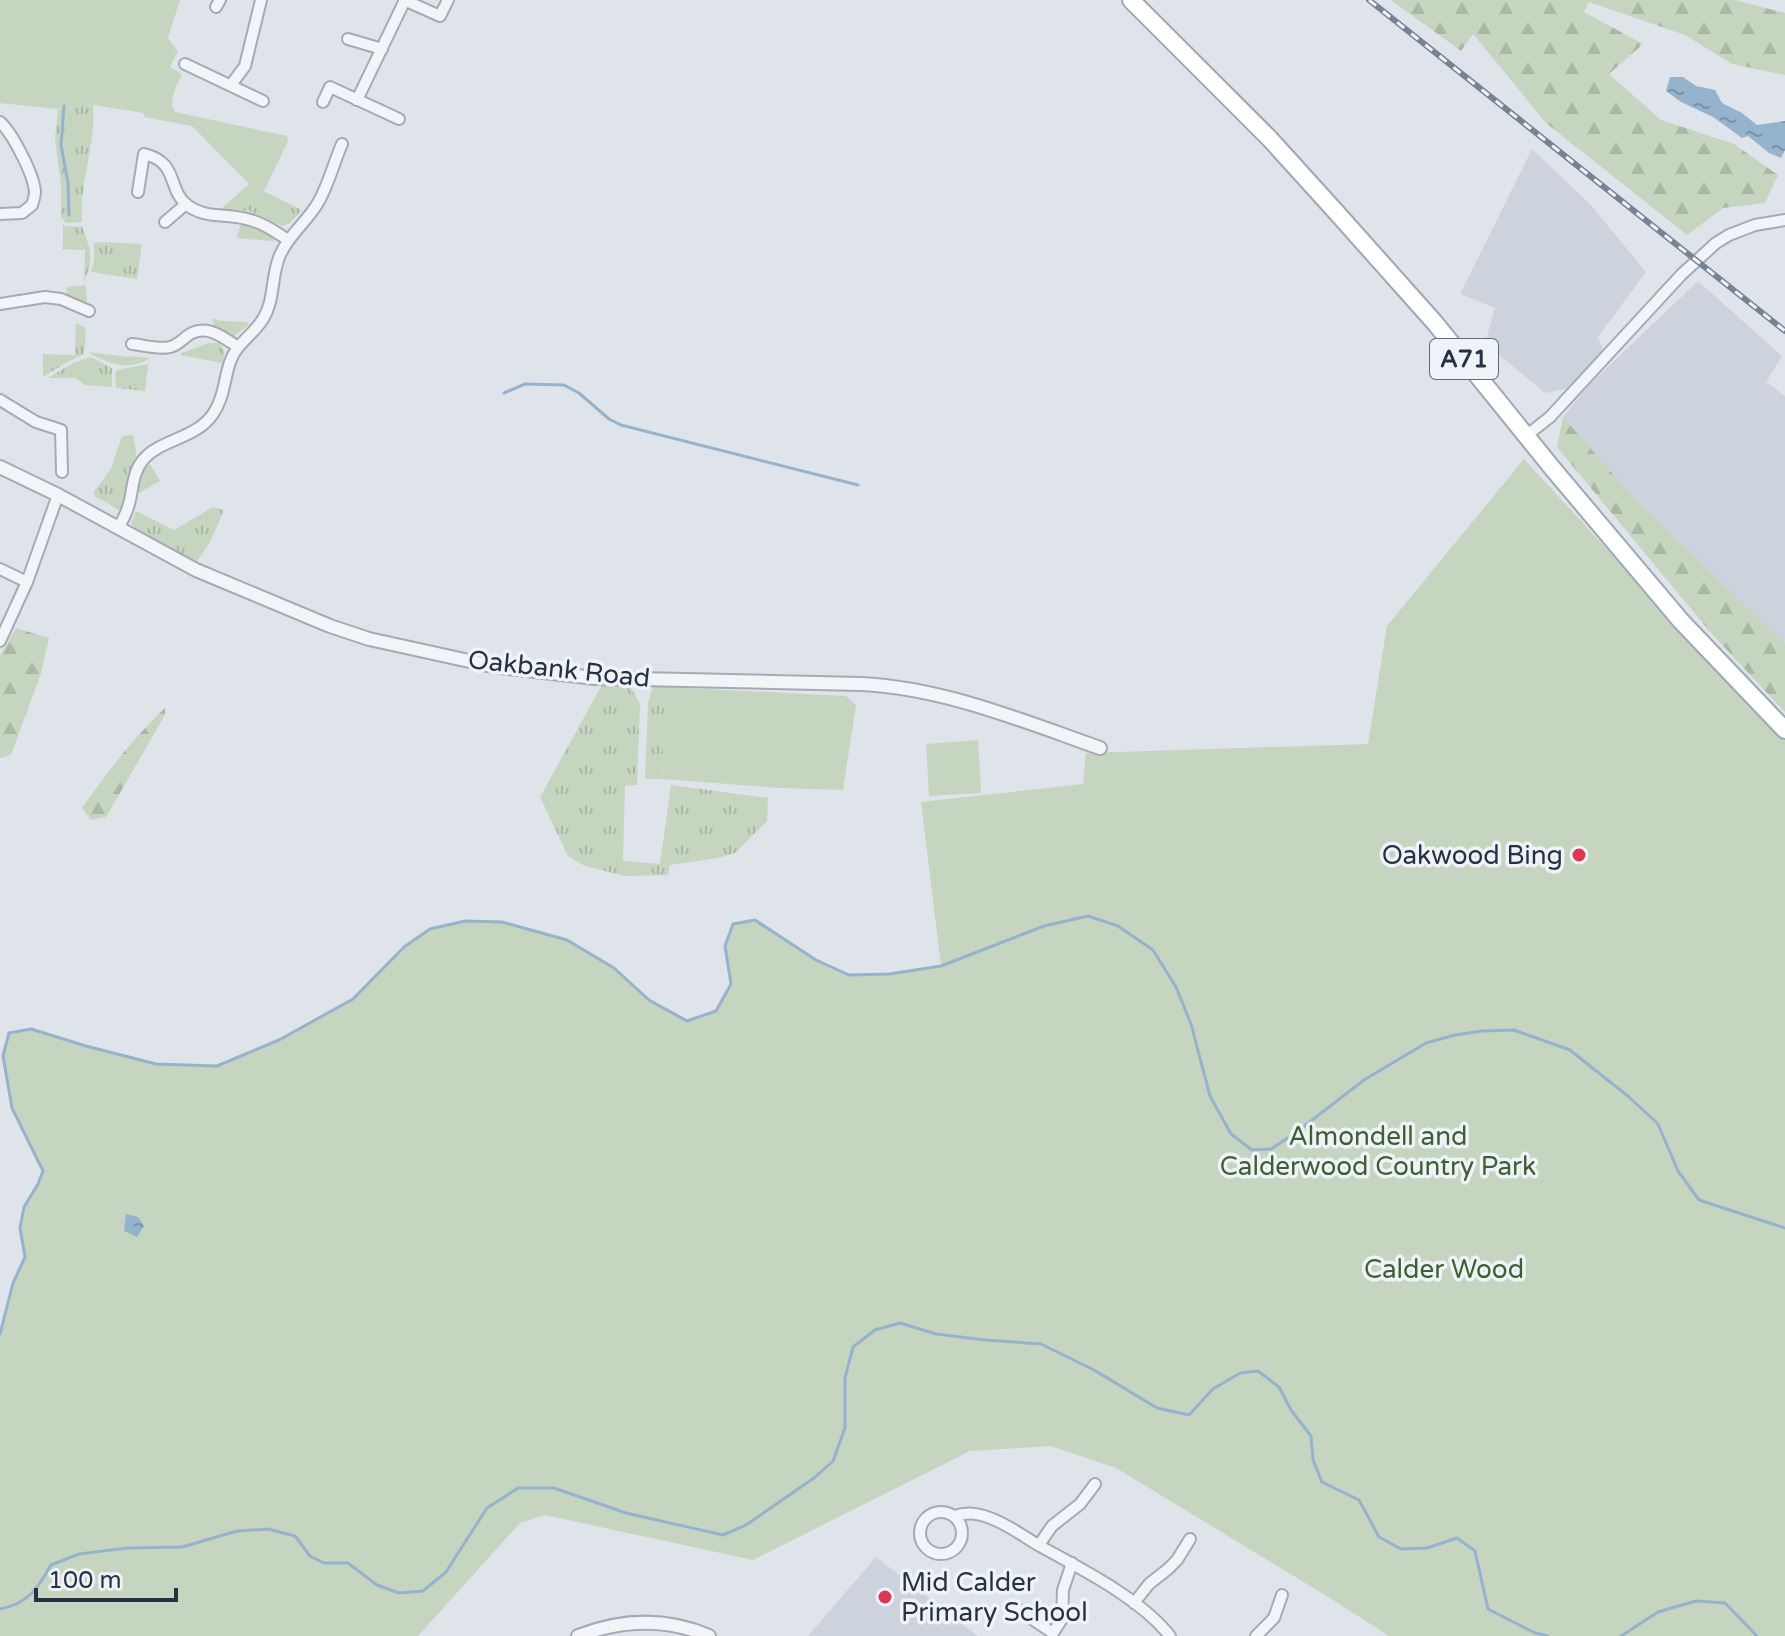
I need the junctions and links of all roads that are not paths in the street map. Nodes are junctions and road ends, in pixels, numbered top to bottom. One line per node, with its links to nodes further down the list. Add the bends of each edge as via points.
1 (261, 0): 8 (street, via 245,66)
2 (405, 0): 3 (street, via 440,16); 6 (street)
3 (448, 0)
4 (1131, 0): 26 (main road, A71, via 1328,202)
5 (348, 39): 6 (street)
6 (382, 49): 9 (street)
7 (185, 64): 8 (street)
8 (231, 85): 10 (street)
9 (357, 100): 11 (street, via 330,87); 12 (street)
10 (263, 101)
11 (323, 102)
12 (399, 119)
13 (0, 122): 17 (street, via 16,143 35,192 32,205 22,213)
14 (342, 144): 20 (street, via 319,202)
15 (138, 192): 16 (street, via 144,154 153,156 167,166)
16 (186, 204): 19 (street); 20 (street, via 206,215 258,221)
17 (0, 214)
18 (1785, 220): 26 (street, via 1755,225 1716,243)
19 (165, 222)
20 (288, 240): 24 (street, via 274,274 269,307)
21 (0, 304): 22 (street, via 45,297)
22 (89, 311)
23 (132, 344): 24 (street, via 167,348 203,330)
24 (238, 347): 30 (street, via 219,403 204,425 144,459)
25 (0, 400): 28 (street, via 61,430)
26 (1526, 436): 34 (main road, A71, via 1681,621)
27 (0, 467): 29 (street, Oakbank Road)
28 (62, 472)
29 (58, 495): 30 (street, Oakbank Road); 32 (street)
30 (118, 528): 35 (street, Oakbank Road, via 196,570 369,639 492,666 595,678 891,687 989,709)
31 (0, 569): 32 (street)
32 (27, 582): 33 (street)
33 (0, 641)
34 (1785, 730)
35 (1100, 748)
36 (1088, 1488): 39 (street, via 1080,1504 1052,1526)
37 (954, 1516): 37 (street, via 962,1535 956,1548 945,1553 928,1550 920,1536 923,1522 940,1511); 39 (street, via 995,1519)
38 (1190, 1539): 42 (street, via 1177,1560)
39 (1039, 1545): 40 (street)
40 (1072, 1563): 42 (street); 43 (street, via 1063,1590 1062,1619 1053,1633)
41 (1282, 1595): 47 (street, via 1274,1618)
42 (1134, 1603): 44 (street)
43 (1017, 1609)
44 (1164, 1634)
45 (578, 1636): 46 (street, via 646,1621)
46 (709, 1636)
47 (1256, 1636)

